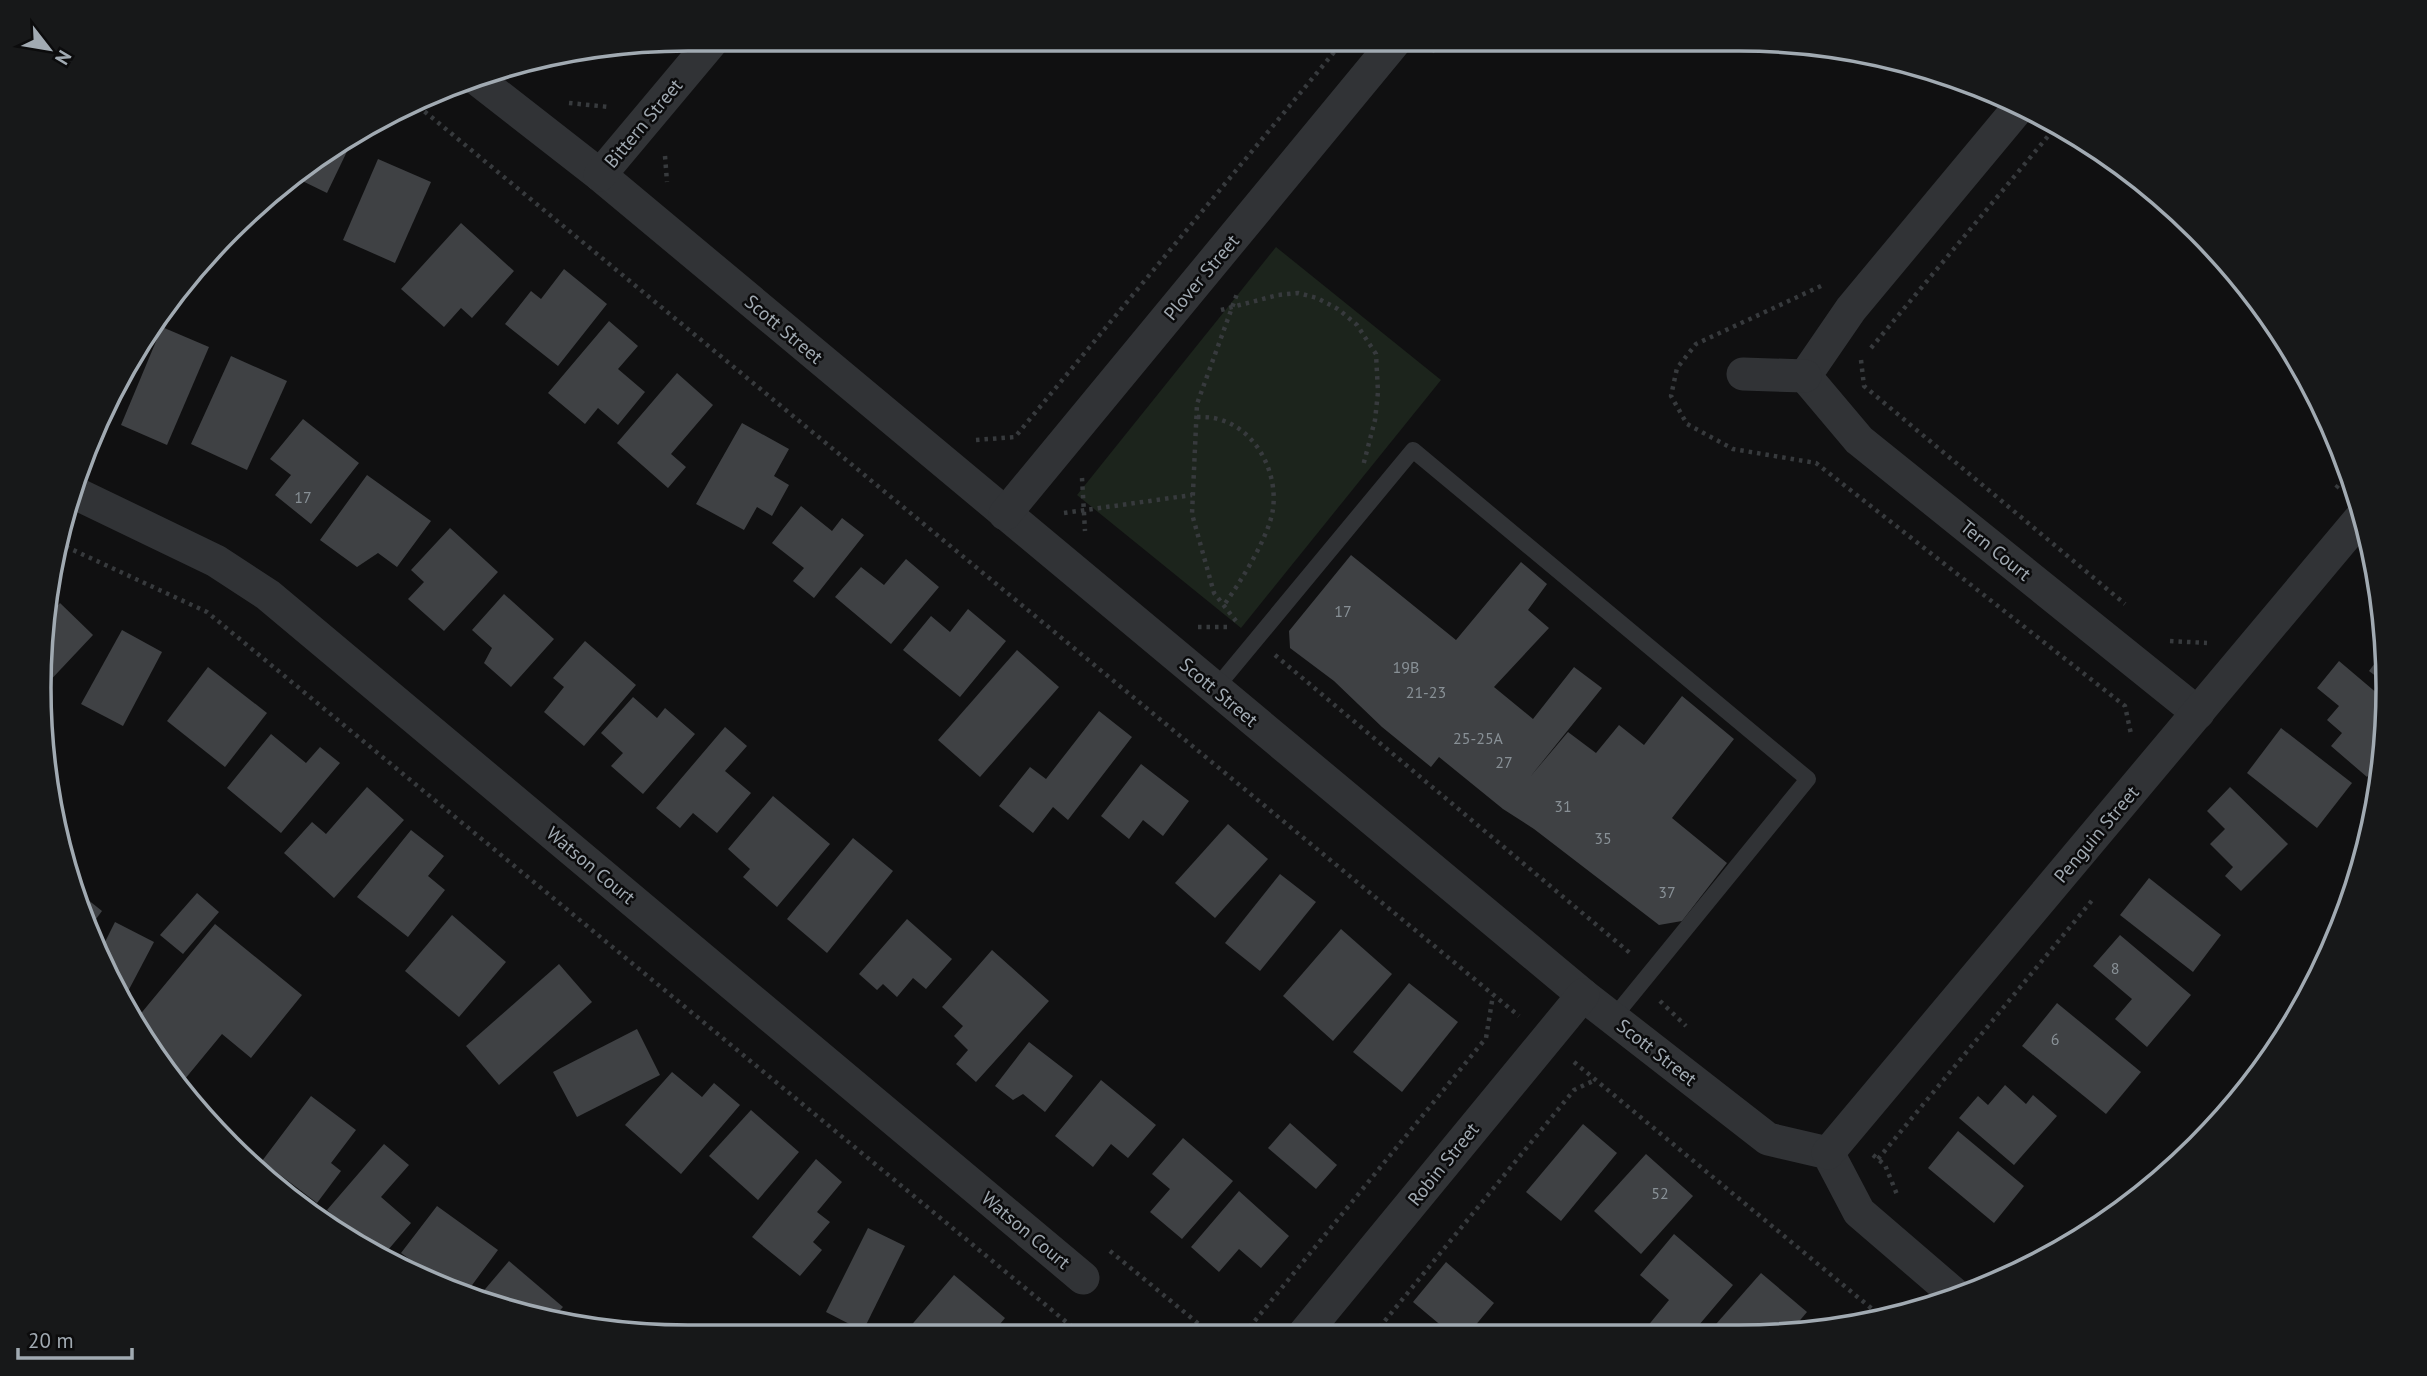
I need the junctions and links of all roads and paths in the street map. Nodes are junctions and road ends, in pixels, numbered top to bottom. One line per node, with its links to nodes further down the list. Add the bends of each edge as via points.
1 (703, 51): 13 (street, Bittern Street)
2 (1335, 51): 20 (path, via 1014,437 977,441)
3 (1388, 51): 27 (street, Plover Street)
4 (1433, 51): 5 (path)
5 (1425, 61)
6 (484, 85): 14 (street, Scott Street)
7 (562, 97): 8 (path)
8 (571, 105): 9 (path); 13 (path)
9 (611, 107)
10 (422, 109): 40 (path)
11 (2014, 113): 18 (street, via 1851,309)
12 (2051, 132): 32 (path, via 1861,360 1864,386)
13 (622, 149): 14 (street, Bittern Street); 15 (path)
14 (600, 175): 27 (street, Scott Street)
15 (667, 190)
16 (1231, 309): 16 (path, via 1217,310 1240,284 1236,296); 19 (path, via 1197,404); 21 (path, via 1298,293 1338,309 1357,325 1376,355 1378,392)
17 (1743, 374): 18 (street)
18 (1805, 376): 38 (street, Tern Court, via 1858,440)
19 (1197, 416): 23 (path); 31 (path, via 1219,419 1251,439 1262,453 1273,487 1273,510 1259,547)
20 (966, 432)
21 (1362, 470)
22 (1082, 474): 25 (path)
23 (1192, 495): 25 (path); 31 (path, via 1192,514 1214,593)
24 (81, 496): 48 (street, Watson Court, via 216,561 268,595)
25 (1083, 510): 26 (path); 29 (path, via 1084,530)
26 (1064, 513)
27 (1005, 514): 37 (street, Scott Street)
28 (2355, 524): 38 (street, Penguin Street)
29 (1094, 539)
30 (67, 547): 51 (path, via 207,612)
31 (1224, 605): 33 (path, via 1241,628)
32 (2128, 607)
33 (1193, 627)
34 (2160, 633): 36 (path, via 2171,642)
35 (1256, 640): 37 (lane); 39 (path, via 1634,957); 39 (lane, via 1413,450 1808,779)
36 (2207, 643)
37 (1215, 689): 41 (street, Scott Street)
38 (2198, 713): 46 (street, Penguin Street)
39 (1642, 983): 42 (lane); 43 (path)
40 (1493, 994): 44 (path); 52 (path, via 1486,1038)
41 (1583, 995): 42 (street, Scott Street); 44 (street, Robin Street)
42 (1613, 1018): 46 (street, Scott Street, via 1768,1139)
43 (1690, 1029)
44 (1546, 1039): 45 (path); 53 (street, Robin Street)
45 (1596, 1080): 50 (path); 54 (path, via 1574,1090)
46 (1837, 1143): 47 (path, via 1885,1165); 49 (street, via 1859,1212)
47 (1902, 1205)
48 (1083, 1278)
49 (1950, 1289)
50 (1874, 1311)
51 (1070, 1325)
52 (1251, 1325)
53 (1311, 1325)
54 (1381, 1325)

